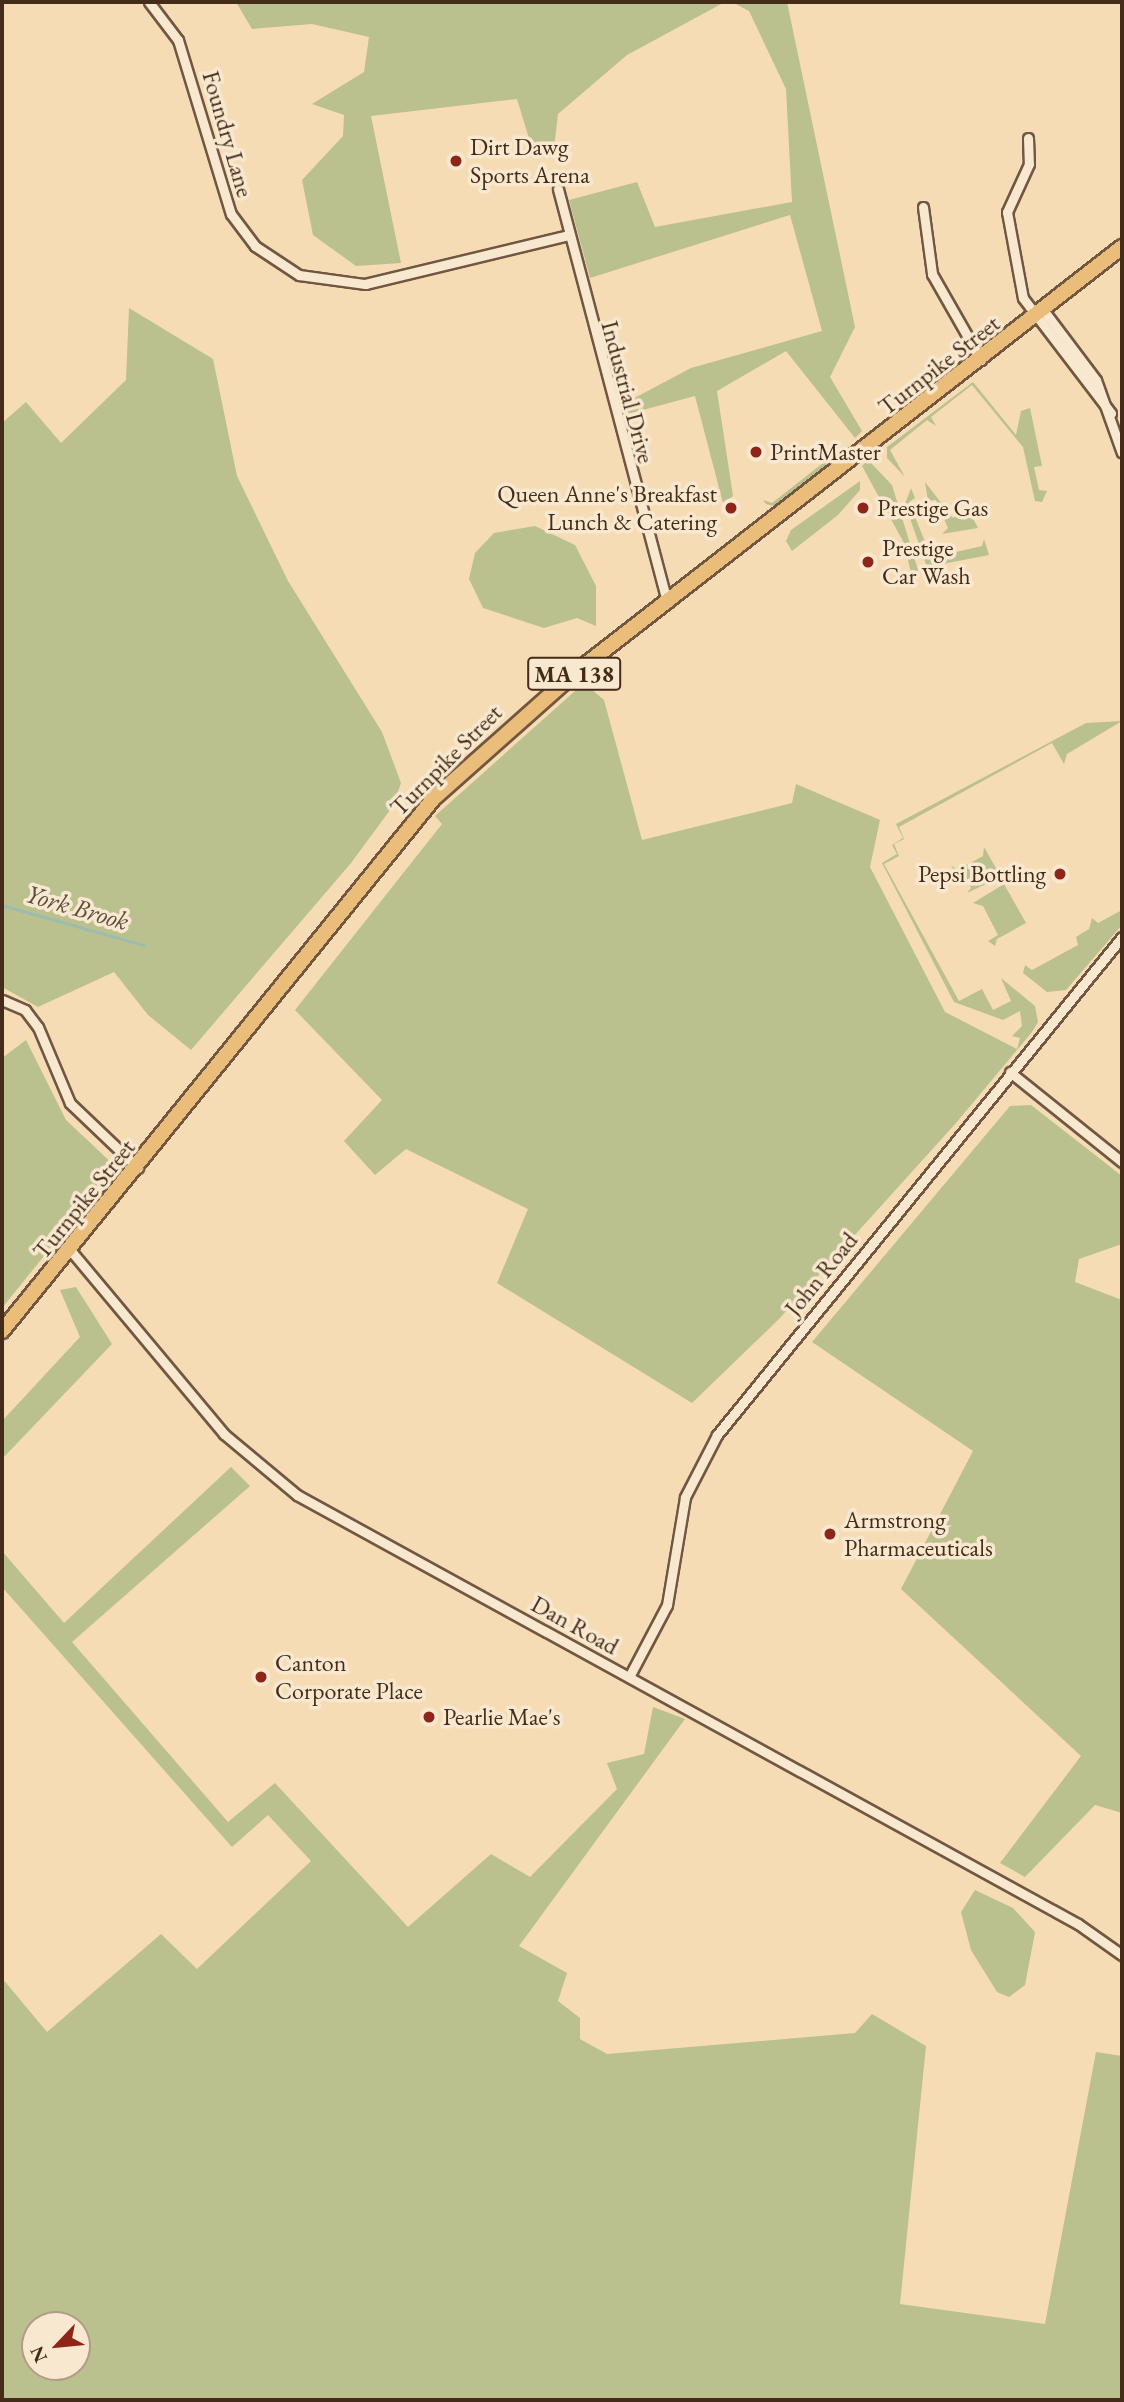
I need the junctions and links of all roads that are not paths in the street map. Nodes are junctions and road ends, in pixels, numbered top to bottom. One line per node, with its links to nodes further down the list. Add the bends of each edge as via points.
1 (149, 2): 5 (street, Foundry Lane, via 178,40 231,214 255,246 299,275 365,284)
2 (1028, 138): 7 (street, via 1029,164 1007,212)
3 (558, 189): 5 (street, Industrial Drive)
4 (923, 207): 8 (street, via 932,274)
5 (569, 235): 10 (street, Industrial Drive)
6 (1122, 247): 7 (main road, Turnpike Street / MA 138)
7 (1039, 315): 8 (main road, Turnpike Street / MA 138); 9 (street, via 1092,373 1111,413)
8 (981, 361): 10 (main road, Turnpike Street / MA 138)
9 (1122, 453)
10 (667, 603): 15 (main road, Turnpike Street / MA 138, via 499,735 434,798)
11 (1122, 937): 13 (street, John Road)
12 (2, 1000): 15 (street, via 25,1010 38,1027 79,1114)
13 (1010, 1072): 14 (street); 18 (street, John Road, via 717,1435 685,1497 667,1605)
14 (1122, 1162)
15 (138, 1168): 16 (main road, Turnpike Street / MA 138)
16 (72, 1252): 17 (main road, Turnpike Street / MA 138); 18 (street, Dan Road, via 261,1470)
17 (2, 1331)
18 (629, 1677): 19 (street, Dan Road, via 1078,1924)
19 (1122, 1955)

